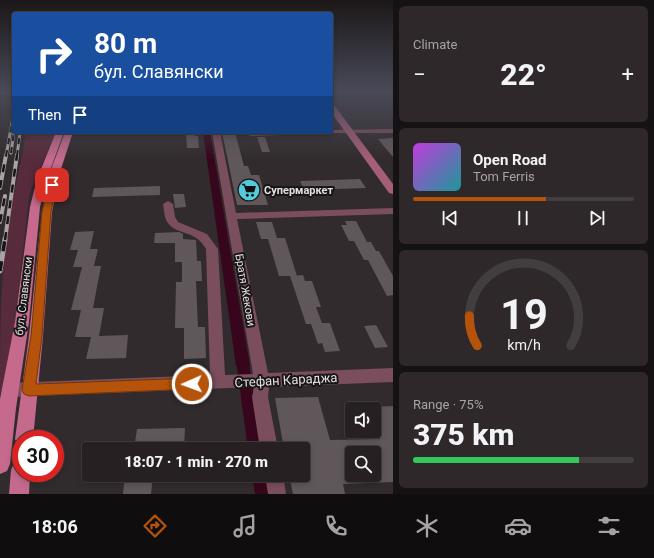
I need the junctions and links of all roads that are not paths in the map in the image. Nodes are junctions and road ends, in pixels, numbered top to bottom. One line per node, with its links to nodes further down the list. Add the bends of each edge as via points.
1 (336, 114): 4 (street)
2 (393, 130): 4 (street)
3 (333, 132): 4 (street)
4 (349, 132): 8 (street)
5 (59, 134): 15 (main road, бул. Славянски, via 42,179 35,207 22,322)
6 (67, 134): 16 (main road, бул. Славянски, via 55,172 47,212)
7 (216, 134): 11 (street, Братя Жекови)
8 (393, 191)
9 (168, 204): 14 (street, via 170,219 181,228 198,233 207,240 212,249)
10 (393, 211): 11 (street)
11 (232, 216): 13 (street, Братя Жекови)
12 (393, 375): 13 (street, Стефан Караджа)
13 (258, 381): 14 (street, Стефан Караджа); 18 (street, Братя Жекови)
14 (218, 383): 16 (street, Стефан Караджа)
15 (10, 390): 16 (street, Стефан Караджа); 19 (main road, бул. Славянски)
16 (29, 390): 17 (main road, бул. Славянски)
17 (25, 430)
18 (268, 442)
19 (0, 464)
20 (20, 482): 22 (main road)
21 (275, 482): 23 (street)
22 (19, 494)
23 (277, 494)

